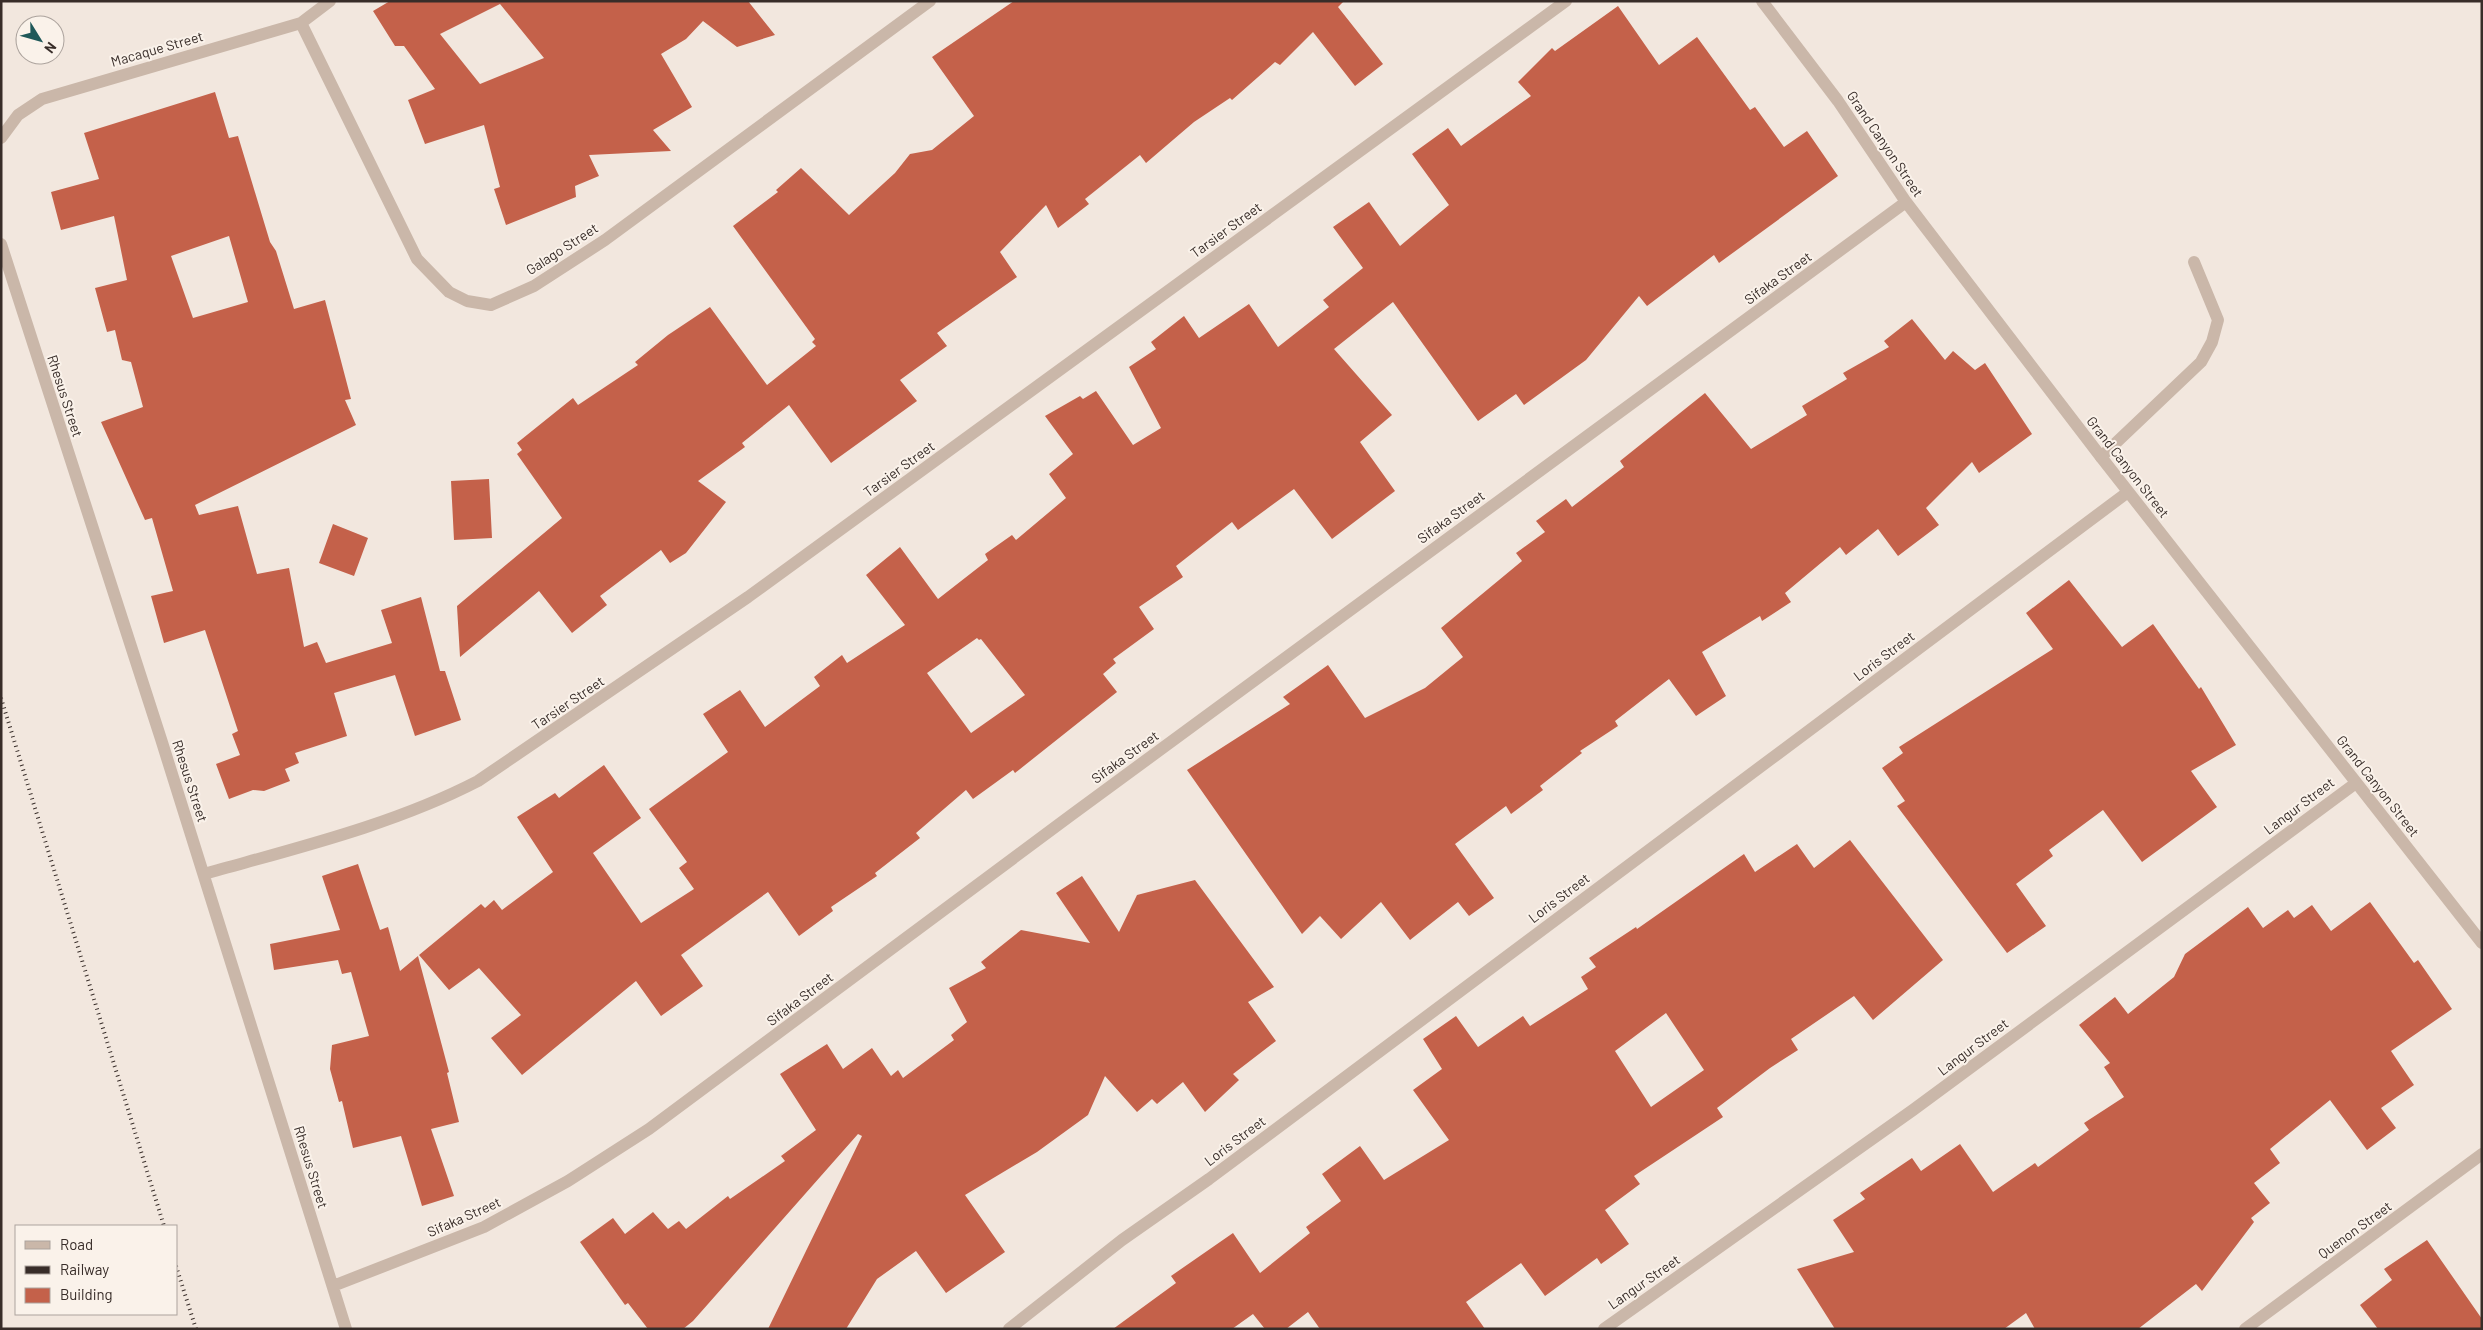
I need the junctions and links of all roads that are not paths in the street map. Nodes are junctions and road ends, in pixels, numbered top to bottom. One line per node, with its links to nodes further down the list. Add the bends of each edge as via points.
1 (330, 1): 5 (street, Macaque Street)
2 (930, 1): 5 (street, Galago Street, via 605,240 534,286 490,305 467,301 449,292 417,259)
3 (1566, 1): 13 (street, Tarsier Street, via 748,598 478,781 438,802 305,846)
4 (1762, 1): 7 (street, Grand Canyon Street, via 1838,101)
5 (301, 23): 6 (street, Macaque Street, via 42,99 18,115)
6 (1, 138)
7 (1906, 202): 10 (street, Grand Canyon Street); 16 (street, Sifaka Street, via 650,1129 568,1181 484,1227)
8 (1, 244): 13 (street, Rhesus Street)
9 (2194, 262): 10 (street, via 2218,320 2212,342 2201,362)
10 (2101, 458): 11 (street, Grand Canyon Street)
11 (2128, 492): 12 (street, Grand Canyon Street); 18 (street, Loris Street, via 1122,1240)
12 (2356, 783): 14 (street, Grand Canyon Street); 19 (street, Langur Street, via 1914,1110)
13 (204, 874): 16 (street, Rhesus Street)
14 (2482, 943)
15 (2482, 1154): 20 (street, Quenon Street)
16 (333, 1286): 17 (street, Rhesus Street)
17 (346, 1329)
18 (1009, 1329)
19 (1604, 1329)
20 (2245, 1329)

